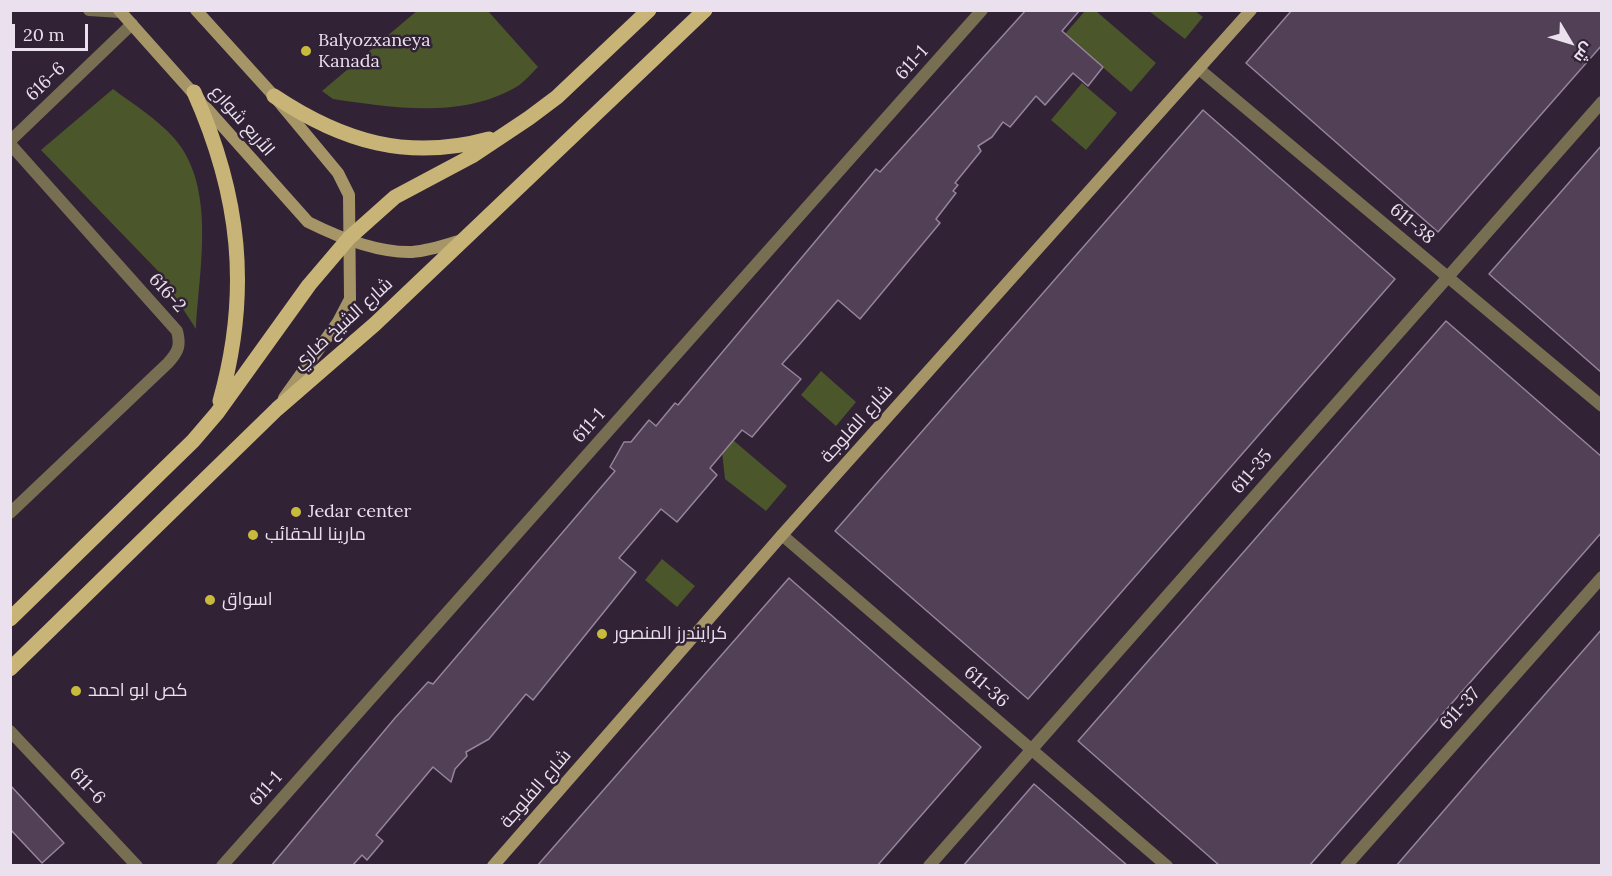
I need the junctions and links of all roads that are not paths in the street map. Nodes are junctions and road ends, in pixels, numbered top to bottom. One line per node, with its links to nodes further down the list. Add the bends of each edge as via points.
1 (89, 10): 6 (street)
2 (650, 10): 13 (main road, شارع الشيخ ضاري, via 557,97)
3 (705, 10): 16 (main road, شارع الشيخ ضاري)
4 (982, 10): 29 (street, 611-1)
5 (1251, 10): 9 (street, شارع الفلوجة)
6 (120, 11): 8 (street, الأربع شوارع)
7 (199, 12): 11 (street)
8 (132, 24): 10 (street, الأربع شوارع); 14 (street, 616-6)
9 (1199, 69): 17 (street, 611-38); 22 (street, شارع الفلوجة)
10 (194, 92): 15 (street, الأربع شوارع, via 299,215 321,229); 20 (main road, via 224,169 238,251 236,333)
11 (274, 96): 13 (main road, via 308,119 384,146 465,146); 15 (street, via 348,190)
12 (1602, 102): 17 (street, 611-35)
13 (504, 136): 15 (main road, شارع الشيخ ضاري, via 395,197)
14 (10, 142): 21 (street, 616-2, via 177,331 180,341 168,363)
15 (349, 238): 16 (street, الأربع شوارع, via 381,249 413,252); 19 (street, via 350,299); 20 (main road, شارع الشيخ ضاري, via 309,285)
16 (462, 240): 19 (main road, شارع الشيخ ضاري, via 375,324)
17 (1447, 277): 18 (street, 611-38); 27 (street, 611-35)
18 (1602, 406)
19 (276, 409): 25 (main road, شارع الشيخ ضاري)
20 (217, 413): 24 (main road, شارع الشيخ ضاري, via 168,467)
21 (10, 513)
22 (782, 535): 27 (street, 611-36); 30 (street, شارع الفلوجة)
23 (1602, 577): 33 (street, 611-37)
24 (10, 619)
25 (10, 669)
26 (10, 731): 28 (street, 611-6)
27 (1032, 749): 31 (street, 611-35); 32 (street, 611-36)
28 (138, 866)
29 (222, 866)
30 (494, 866)
31 (930, 866)
32 (1167, 866)
33 (1346, 866)

